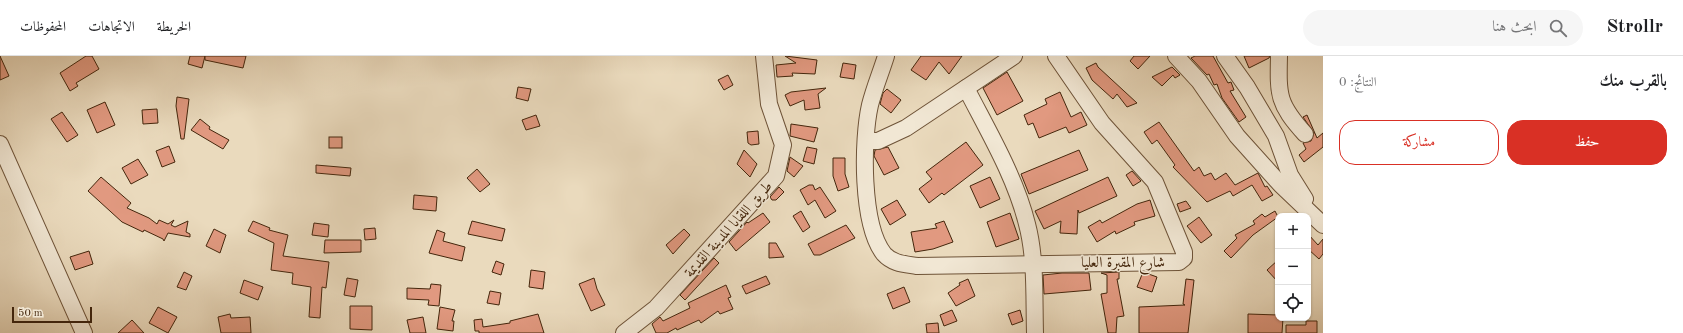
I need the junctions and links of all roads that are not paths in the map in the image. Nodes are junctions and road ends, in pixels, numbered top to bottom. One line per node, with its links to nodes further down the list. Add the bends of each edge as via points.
1 (764, 56): 15 (street, طريق اللقايا المدينة القديمة, via 769,104 783,145 776,176 656,308)
2 (886, 56): 10 (street, via 870,106)
3 (1014, 56): 8 (street)
4 (1056, 56): 13 (street, شارع المقبرة العليا, via 1102,123 1155,182 1184,252 1184,258 1179,262)
5 (1176, 56): 12 (street, via 1199,81 1237,136 1281,185)
6 (1225, 56): 12 (street, via 1276,136 1290,176)
7 (1279, 56): 9 (street, via 1278,80 1281,100 1288,116)
8 (966, 88): 10 (street, via 891,136 878,141); 13 (street, via 1013,182 1027,224)
9 (1305, 134)
10 (866, 141): 13 (street, via 866,197 872,230 884,254 898,264 917,266)
11 (0, 144): 14 (street)
12 (1323, 224)
13 (1032, 263): 16 (street)
14 (84, 333)
15 (624, 333)
16 (1035, 333)

